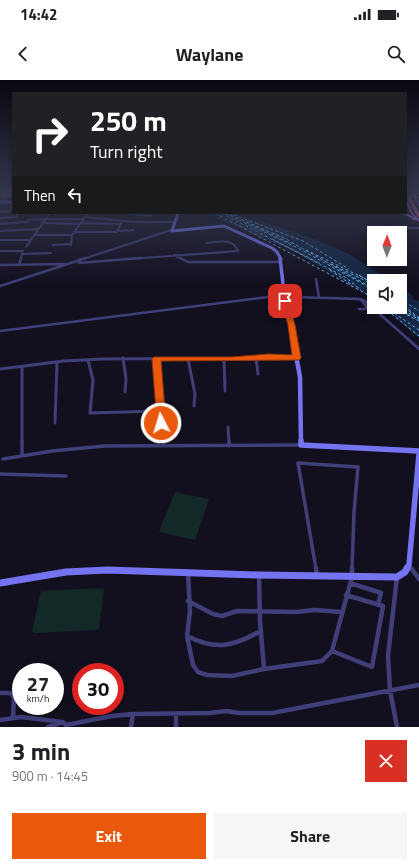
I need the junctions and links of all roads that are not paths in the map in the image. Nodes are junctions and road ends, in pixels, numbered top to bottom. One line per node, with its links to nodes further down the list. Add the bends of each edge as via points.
1 (44, 223): 8 (street)
2 (80, 223): 13 (street)
3 (88, 223): 5 (street)
4 (174, 223): 10 (main road)
5 (120, 224): 11 (street)
6 (407, 228): 7 (street)
7 (419, 228)
8 (38, 229): 12 (street); 14 (street)
9 (134, 230): 11 (street)
10 (171, 230): 24 (street); 25 (main road, via 224,226 272,248 277,252)
11 (118, 231): 13 (street)
12 (0, 232)
13 (75, 232): 15 (street)
14 (34, 235): 15 (street); 17 (street)
15 (72, 235): 19 (street, via 71,244)
16 (0, 240): 17 (street)
17 (31, 240): 20 (street)
18 (206, 243): 23 (street, via 228,241 238,248 238,251)
19 (53, 245)
20 (24, 250): 21 (street); 22 (street); 28 (street)
21 (0, 251)
22 (51, 253)
23 (174, 255): 24 (street, via 79,262); 25 (street, via 191,262)
24 (80, 260): 26 (street)
25 (281, 262): 31 (main road)
26 (66, 264): 28 (street); 30 (street)
27 (0, 265): 28 (street)
28 (19, 265)
29 (316, 279): 32 (street)
30 (1, 285)
31 (284, 295): 36 (street); 40 (main road)
32 (319, 298): 33 (street); 34 (street, via 290,298)
33 (360, 299): 35 (street, via 367,309); 37 (street)
34 (291, 309)
35 (359, 309)
36 (0, 331)
37 (419, 349)
38 (123, 358): 41 (street); 44 (street); 50 (street)
39 (256, 358): 40 (street); 43 (street); 48 (street)
40 (296, 358): 55 (main road, via 300,377)
41 (157, 359): 42 (street); 52 (street)
42 (188, 359): 43 (street); 51 (street, via 195,394)
43 (224, 359): 49 (street)
44 (88, 360): 45 (street); 52 (street, via 94,379 90,413)
45 (57, 362): 46 (street); 53 (street)
46 (22, 367): 47 (street); 59 (street)
47 (0, 369)
48 (258, 374)
49 (225, 391)
50 (125, 392)
51 (194, 406)
52 (160, 412): 56 (street)
53 (56, 422)
54 (228, 427): 57 (street)
55 (302, 445): 57 (street); 58 (main road)
56 (164, 446): 57 (street); 59 (street, via 87,447)
57 (229, 446)
58 (419, 452): 62 (main road)
59 (22, 456): 60 (street)
60 (3, 459)
61 (0, 474): 63 (street)
62 (416, 475): 64 (main road); 66 (main road)
63 (66, 476)
64 (419, 480)
65 (419, 501): 66 (main road)
66 (414, 507): 67 (main road)
67 (409, 565): 71 (main road); 72 (street)
68 (188, 572): 69 (main road); 74 (main road, via 78,571); 76 (street)
69 (259, 575): 70 (main road); 78 (street)
70 (317, 576): 73 (main road); 73 (street, via 298,463 358,468)
71 (397, 578): 73 (main road); 85 (street, via 388,656)
72 (419, 579)
73 (351, 580): 75 (street); 77 (street, via 382,593)
74 (0, 583)
75 (346, 595): 77 (street); 79 (street)
76 (188, 601): 78 (street, via 222,616 237,612); 81 (street, via 190,611)
77 (378, 605): 82 (street, via 383,606 372,667)
78 (260, 612): 79 (street); 80 (street)
79 (342, 612): 82 (street)
80 (261, 631): 81 (street, via 222,647 198,643); 83 (street)
81 (187, 636): 83 (street, via 194,669 201,674 232,676)
82 (332, 651): 83 (street, via 322,661)
83 (264, 669)
84 (419, 685): 85 (street)
85 (390, 690): 88 (street, via 272,713 226,711); 95 (street)
86 (0, 693): 89 (street, via 10,693 14,697)
87 (133, 714): 88 (street); 91 (street); 93 (street)
88 (176, 714): 94 (street)
89 (13, 718): 90 (street); 91 (street, via 34,718)
90 (0, 720)
91 (65, 725): 92 (street)
92 (48, 727)
93 (131, 727)
94 (176, 727)
95 (397, 727)

